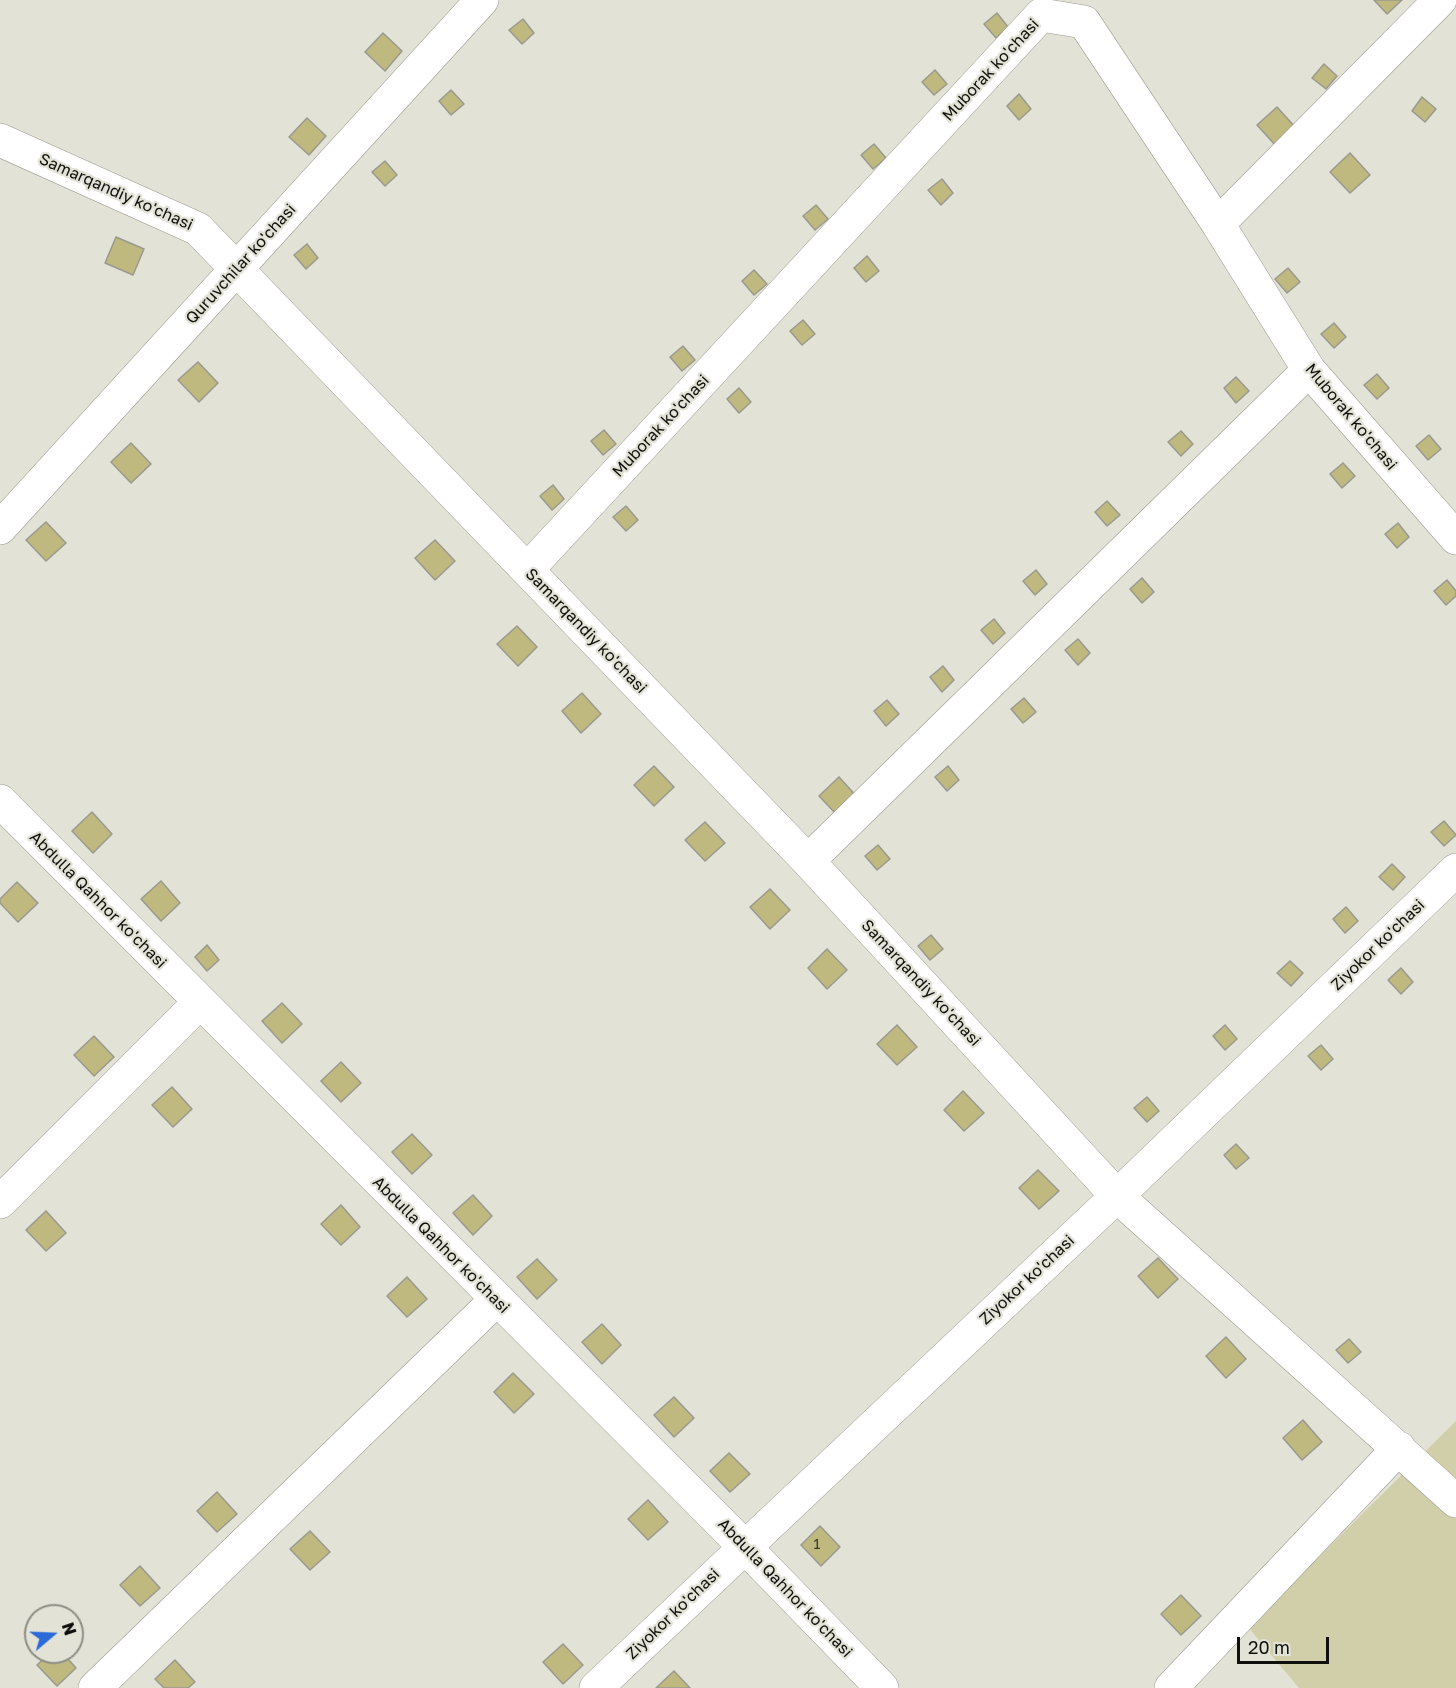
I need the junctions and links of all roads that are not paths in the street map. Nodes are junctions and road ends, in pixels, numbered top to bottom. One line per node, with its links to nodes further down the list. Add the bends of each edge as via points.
1 (482, 0): 5 (street, Quruvchilar ko'chasi)
2 (1440, 0): 4 (street)
3 (0, 140): 5 (street, Samarqandiy ko'chasi, via 198,229)
4 (1218, 224): 6 (street, Muborak ko'chasi); 9 (street, Muborak ko'chasi, via 1084,22 1041,15)
5 (237, 268): 7 (street, Quruvchilar ko'chasi); 9 (street, Samarqandiy ko'chasi)
6 (1309, 370): 8 (street, Muborak ko'chasi); 11 (street)
7 (0, 528)
8 (1456, 538)
9 (527, 570): 11 (street, Samarqandiy ko'chasi)
10 (0, 801): 13 (street, Abdulla Qahhor ko'chasi)
11 (808, 861): 14 (street, Samarqandiy ko'chasi)
12 (1456, 870): 14 (street, Ziyokor ko'chasi)
13 (200, 1003): 15 (street); 16 (street, Abdulla Qahhor ko'chasi)
14 (1118, 1196): 17 (street, Samarqandiy ko'chasi); 19 (street, Ziyokor ko'chasi)
15 (0, 1202)
16 (496, 1300): 19 (street, Abdulla Qahhor ko'chasi); 20 (street)
17 (1399, 1448): 18 (street, Samarqandiy ko'chasi); 23 (street)
18 (1456, 1501)
19 (744, 1546): 21 (street, Ziyokor ko'chasi); 22 (street, Abdulla Qahhor ko'chasi)
20 (95, 1688)
21 (596, 1688)
22 (882, 1688)
23 (1171, 1688)

